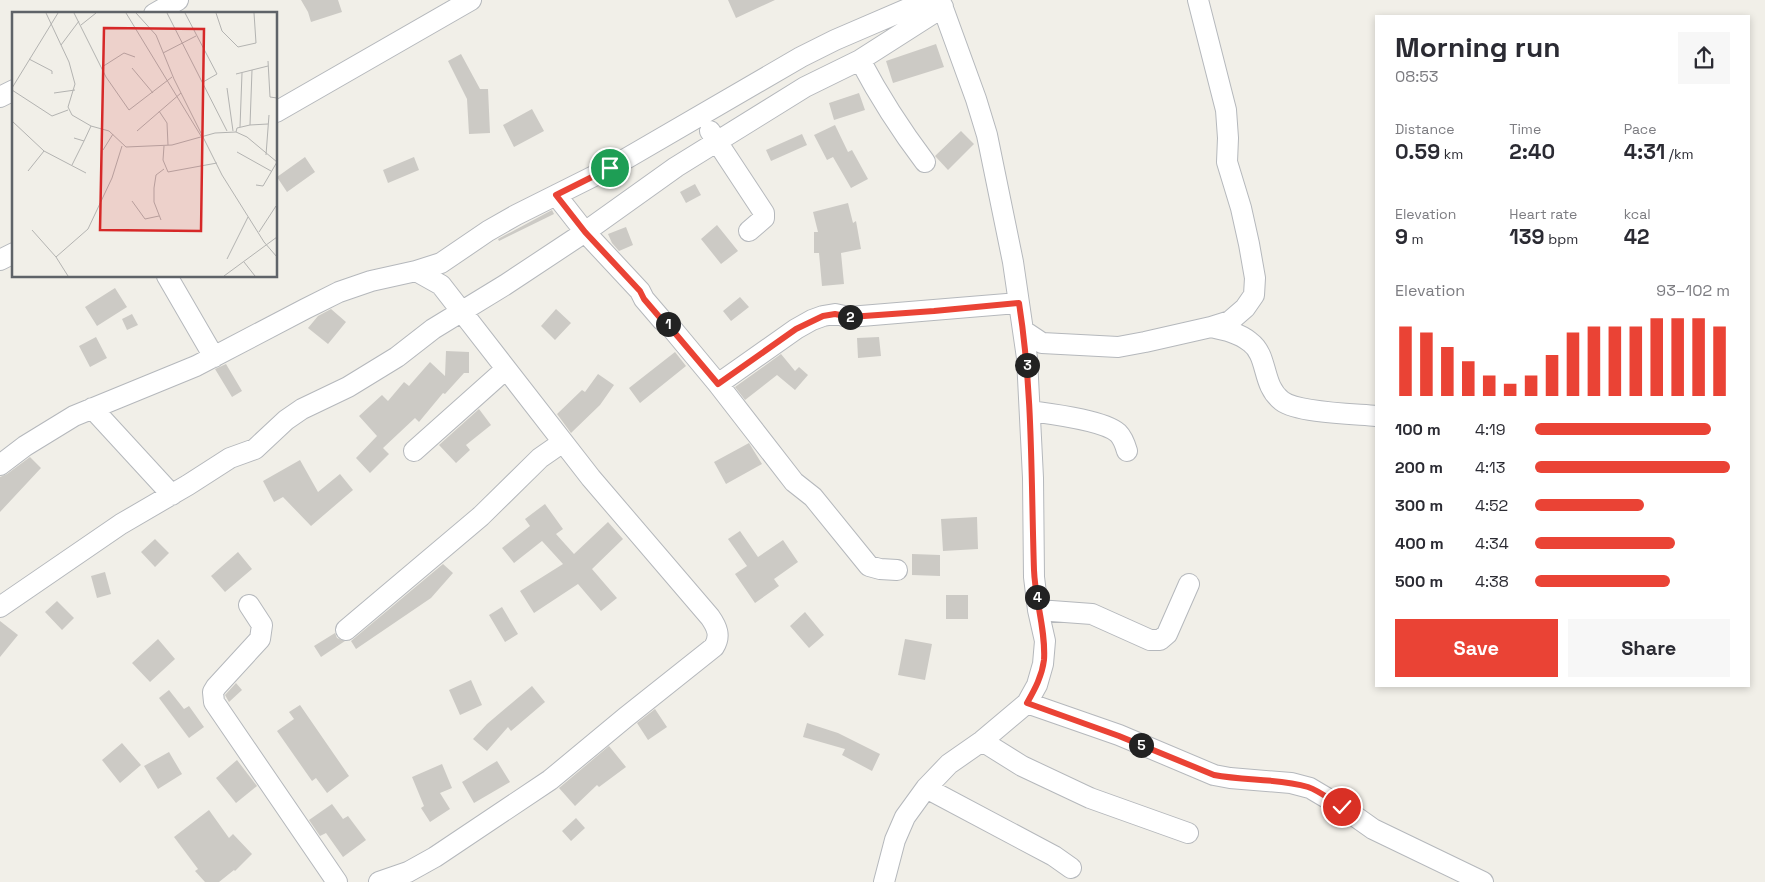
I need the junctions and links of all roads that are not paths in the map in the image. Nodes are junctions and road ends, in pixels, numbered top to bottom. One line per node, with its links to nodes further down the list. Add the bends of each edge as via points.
1 (178, 0): 5 (street)
2 (1198, 0): 24 (street, via 1226,110 1227,162 1241,208 1255,278 1254,295 1245,308 1230,320)
3 (465, 2): 9 (street)
4 (937, 2): 6 (street); 10 (street, via 835,40); 22 (street, via 987,135)
5 (157, 12)
6 (860, 60): 11 (street, via 805,87); 12 (street, via 883,103)
7 (12, 91): 8 (street)
8 (0, 97)
9 (278, 111)
10 (701, 116): 11 (street); 13 (street)
11 (717, 141): 14 (street, via 764,213 764,218); 15 (street)
12 (925, 162)
13 (556, 195): 15 (street); 18 (street, via 488,231)
14 (748, 231)
15 (585, 232): 23 (street); 30 (street, via 635,285)
16 (12, 254): 17 (street)
17 (0, 260)
18 (440, 263): 19 (street); 21 (street)
19 (416, 271): 21 (street); 27 (street, via 339,292)
20 (168, 278): 27 (street)
21 (441, 285): 23 (street)
22 (1019, 303): 25 (street); 30 (street, via 850,317 823,316 796,329)
23 (461, 311): 29 (street); 38 (street, via 380,368 302,409 255,449 230,458)
24 (1211, 327): 26 (street, via 1118,347); 33 (street, via 1236,333 1252,342 1261,356 1273,394 1284,403 1306,409)
25 (1024, 331): 26 (street); 28 (street)
26 (1042, 343): 28 (street)
27 (214, 356): 31 (street)
28 (1026, 358): 32 (street)
29 (506, 369): 34 (street); 35 (street)
30 (718, 384): 39 (street, via 794,482 813,497 869,566)
31 (92, 408): 37 (street, via 55,426); 38 (street)
32 (1030, 411): 36 (street, via 1111,429 1119,434); 43 (street)
33 (1375, 416)
34 (563, 442): 44 (street, via 540,458 481,516); 51 (street, via 710,617 717,628 716,644 550,780 435,857 408,872)
35 (414, 451)
36 (1127, 451)
37 (0, 465)
38 (172, 495): 42 (street, via 121,524)
39 (898, 570)
40 (1189, 584): 43 (street, via 1167,634 1160,640 1150,640 1092,614)
41 (249, 605): 50 (street, via 262,625 260,639 213,692 214,702)
42 (0, 607)
43 (1038, 610): 45 (street, via 1045,641 1043,664)
44 (346, 630)
45 (1027, 703): 46 (street); 53 (street, via 1214,775 1310,788 1373,829)
46 (982, 741): 47 (street, via 948,764); 48 (street, via 1022,766 1090,798)
47 (926, 788): 49 (street); 52 (street, via 905,817)
48 (1188, 833)
49 (1071, 868)
50 (338, 882)
51 (379, 882)
52 (884, 882)
53 (1483, 882)

